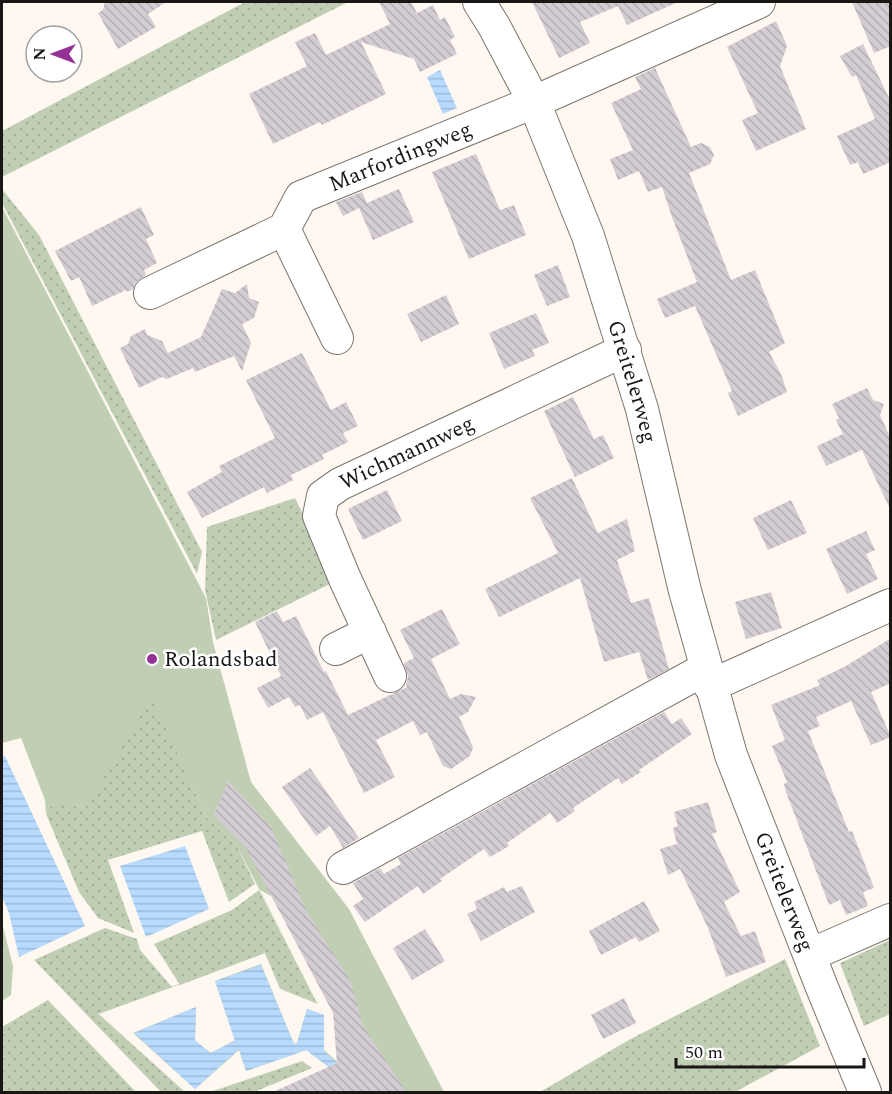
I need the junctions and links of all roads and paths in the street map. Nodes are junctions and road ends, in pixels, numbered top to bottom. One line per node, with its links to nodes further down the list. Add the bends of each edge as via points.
1 (479, 2): 3 (street, Greitelerweg)
2 (759, 2): 3 (street)
3 (534, 102): 4 (street, Marfordingweg, via 301,197); 7 (street, Greitelerweg, via 588,236)
4 (284, 229): 5 (street); 6 (street)
5 (150, 293)
6 (337, 338)
7 (625, 350): 9 (street, Wichmannweg, via 340,483 323,496 319,516); 12 (street, Greitelerweg)
8 (891, 605): 12 (street)
9 (370, 632): 10 (street); 11 (street, Wichmannweg)
10 (336, 649)
11 (390, 676)
12 (708, 678): 13 (street); 15 (street, Greitelerweg, via 731,754)
13 (343, 868)
14 (891, 920): 15 (street)
15 (810, 955): 16 (street, Greitelerweg)
16 (866, 1092)

